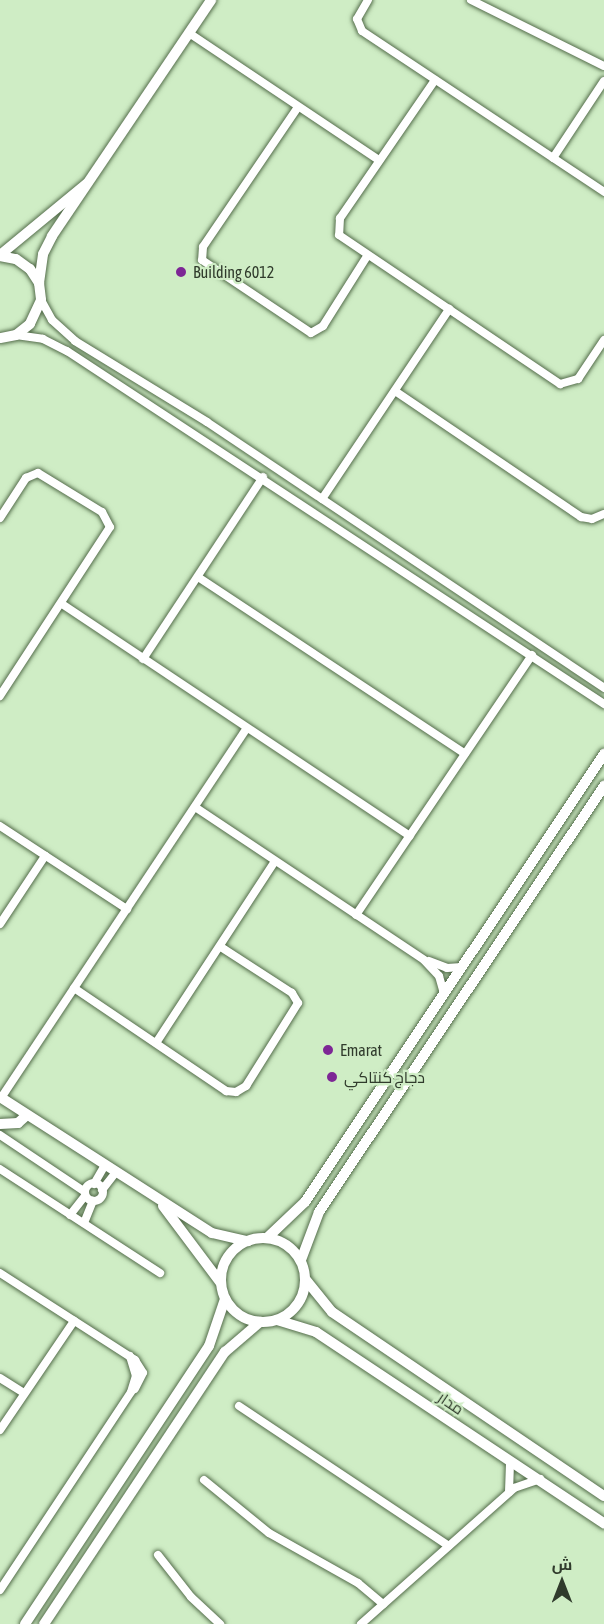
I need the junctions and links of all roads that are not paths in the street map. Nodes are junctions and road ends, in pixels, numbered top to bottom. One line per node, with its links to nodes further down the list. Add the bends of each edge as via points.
1 (211, 0): 4 (street)
2 (368, 0): 6 (street, via 357,19 359,27)
3 (471, 0): 5 (street)
4 (189, 33): 8 (street); 11 (street)
5 (604, 66)
6 (435, 80): 9 (street); 10 (street)
7 (604, 81): 9 (street)
8 (298, 107): 10 (street); 14 (street, via 206,242 202,260 310,333 323,326)
9 (553, 158): 12 (street)
10 (379, 160): 14 (street, via 337,226 342,238)
11 (88, 182): 13 (street); 15 (street, via 47,244)
12 (604, 192)
13 (0, 255): 15 (street, via 23,263)
14 (368, 256): 17 (street)
15 (39, 283): 16 (street)
16 (41, 300): 18 (street, via 36,317); 23 (street, via 52,320 69,337)
17 (449, 309): 20 (street, via 561,384 578,379); 21 (street)
18 (16, 334): 19 (street); 22 (street, via 60,346)
19 (0, 338)
20 (604, 340)
21 (395, 391): 23 (street); 24 (street, via 581,517 592,519)
22 (263, 477): 26 (street); 28 (street)
23 (322, 499): 30 (street)
24 (604, 514)
25 (0, 518): 27 (street, via 26,478 38,472 105,515 109,523 107,535)
26 (198, 577): 29 (street); 34 (street)
27 (62, 604): 29 (street); 31 (street)
28 (532, 656): 32 (street); 34 (street)
29 (143, 659): 33 (street)
30 (604, 688)
31 (0, 696)
32 (604, 704)
33 (248, 728): 37 (street); 39 (street)
34 (465, 754): 39 (street)
35 (604, 754): 47 (street)
36 (604, 786): 67 (street, via 319,1212)
37 (195, 807): 41 (street); 42 (street)
38 (0, 826): 40 (street)
39 (410, 836): 43 (street)
40 (45, 856): 42 (street); 44 (street)
41 (276, 861): 43 (street); 45 (street)
42 (127, 909): 48 (street)
43 (356, 915): 46 (street)
44 (0, 924)
45 (221, 947): 50 (street); 50 (street, via 297,999 295,1010 246,1086 229,1092)
46 (424, 960): 47 (street, via 447,968); 49 (street, via 439,976)
47 (462, 967): 49 (street)
48 (74, 988): 50 (street); 51 (street)
49 (444, 993): 65 (street, via 305,1202)
50 (156, 1043)
51 (1, 1098): 52 (street)
52 (27, 1115): 53 (street, via 18,1123); 55 (street)
53 (0, 1124)
54 (0, 1135): 61 (street)
55 (105, 1165): 57 (street); 59 (street)
56 (0, 1169): 63 (street)
57 (116, 1172): 58 (street); 60 (street)
58 (126, 1179): 66 (street, via 212,1233); 71 (street, via 173,1216)
59 (94, 1184): 60 (street); 61 (street)
60 (102, 1190): 62 (street, via 100,1198)
61 (85, 1194): 62 (street); 63 (street)
62 (93, 1201): 64 (street)
63 (70, 1215): 64 (street)
64 (84, 1223): 69 (street)
65 (267, 1238): 66 (street); 67 (street, via 286,1245)
66 (248, 1240): 71 (street, via 228,1257)
67 (301, 1260): 70 (street)
68 (0, 1273): 74 (street)
69 (160, 1273)
70 (306, 1280): 73 (street, via 298,1305); 84 (street, مدار, via 332,1312)
71 (221, 1283): 72 (street)
72 (225, 1299): 75 (street, via 237,1313); 90 (street, via 209,1346)
73 (277, 1320): 75 (street); 80 (street, مدار, via 316,1332)
74 (74, 1321): 77 (street); 88 (street, via 130,1356 142,1373 140,1384)
75 (260, 1322): 91 (street, via 225,1352)
76 (0, 1378): 77 (street)
77 (24, 1393): 79 (street)
78 (239, 1406): 86 (street)
79 (0, 1430)
80 (510, 1461): 81 (street, مدار); 83 (street)
81 (540, 1479): 83 (street); 85 (street, مدار)
82 (204, 1480): 89 (street, via 269,1533 358,1583)
83 (508, 1492): 86 (street)
84 (604, 1496)
85 (604, 1522)
86 (449, 1546): 89 (street)
87 (158, 1555): 92 (street, via 185,1591)
88 (0, 1589)
89 (383, 1604): 93 (street)
90 (25, 1624)
91 (44, 1624)
92 (220, 1624)
93 (361, 1624)

